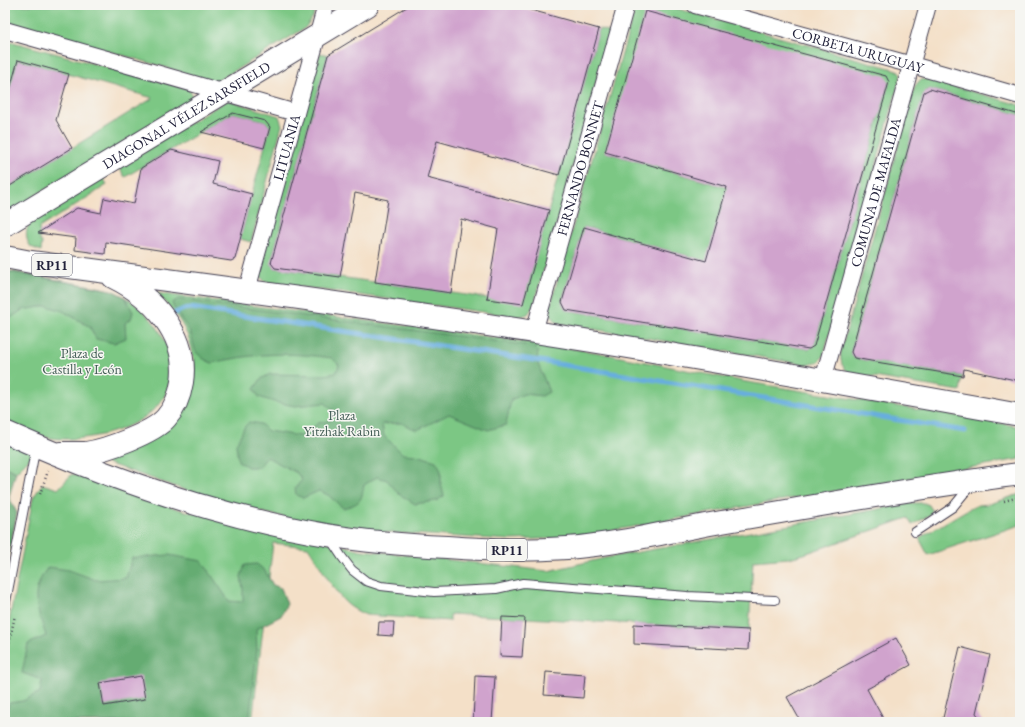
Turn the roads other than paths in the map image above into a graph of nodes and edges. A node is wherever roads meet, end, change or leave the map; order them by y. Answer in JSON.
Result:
{"nodes":[{"id":1,"x":326,"y":5,"type":"edge"},
{"id":2,"x":368,"y":5,"type":"edge"},
{"id":3,"x":626,"y":5,"type":"edge"},
{"id":4,"x":695,"y":5,"type":"edge"},
{"id":5,"x":928,"y":5,"type":"edge"},
{"id":6,"x":5,"y":30,"type":"edge"},
{"id":7,"x":317,"y":36,"type":"junction"},
{"id":8,"x":912,"y":65,"type":"junction"},
{"id":9,"x":224,"y":92,"type":"junction"},
{"id":10,"x":1020,"y":96,"type":"edge"},
{"id":11,"x":296,"y":113,"type":"junction"},
{"id":12,"x":5,"y":225,"type":"edge"},
{"id":13,"x":5,"y":257,"type":"edge"},
{"id":14,"x":100,"y":271,"type":"junction"},
{"id":15,"x":247,"y":290,"type":"junction"},
{"id":16,"x":534,"y":332,"type":"junction"},
{"id":17,"x":824,"y":380,"type":"junction"},
{"id":18,"x":1020,"y":415,"type":"edge"},
{"id":19,"x":5,"y":432,"type":"edge"},
{"id":20,"x":45,"y":450,"type":"junction"},
{"id":21,"x":1020,"y":474,"type":"edge"},
{"id":22,"x":975,"y":480,"type":"junction"},
{"id":23,"x":915,"y":532,"type":"dead end"},
{"id":24,"x":328,"y":535,"type":"junction"},
{"id":25,"x":775,"y":600,"type":"dead end"},
{"id":26,"x":5,"y":607,"type":"edge"}],
"edges":[{"from":1,"to":7,"type":"street","name":"LITUANIA"},
{"from":2,"to":7,"type":"main road","name":"DIAGONAL VÉLEZ SARSFIELD"},
{"from":3,"to":16,"type":"street","name":"FERNANDO BONNET"},
{"from":4,"to":8,"type":"street","name":"CORBETA URUGUAY"},
{"from":5,"to":8,"type":"street","name":"COMUNA DE MAFALDA"},
{"from":6,"to":9,"type":"street"},
{"from":7,"to":9,"type":"main road","name":"DIAGONAL VÉLEZ SARSFIELD"},
{"from":7,"to":11,"type":"street","name":"LITUANIA"},
{"from":8,"to":10,"type":"street","name":"CORBETA URUGUAY"},
{"from":8,"to":17,"type":"street","name":"COMUNA DE MAFALDA"},
{"from":9,"to":11,"type":"street"},
{"from":9,"to":12,"type":"main road","name":"DIAGONAL VÉLEZ SARSFIELD"},
{"from":11,"to":15,"type":"street","name":"LITUANIA"},
{"from":13,"to":14,"type":"main road","number":"RP11"},
{"from":14,"to":15,"type":"main road","number":"RP11"},
{"from":14,"to":20,"type":"main road"},
{"from":15,"to":16,"type":"main road","number":"RP11"},
{"from":16,"to":17,"type":"main road","number":"RP11"},
{"from":17,"to":18,"type":"main road","number":"RP11"},
{"from":19,"to":20,"type":"main road","number":"RP11"},
{"from":20,"to":24,"type":"main road","number":"RP11"},
{"from":20,"to":26,"type":"lane"},
{"from":21,"to":22,"type":"main road","number":"RP11"},
{"from":22,"to":23,"type":"lane"},
{"from":22,"to":24,"type":"main road","number":"RP11"},
{"from":24,"to":25,"type":"lane"}]}
